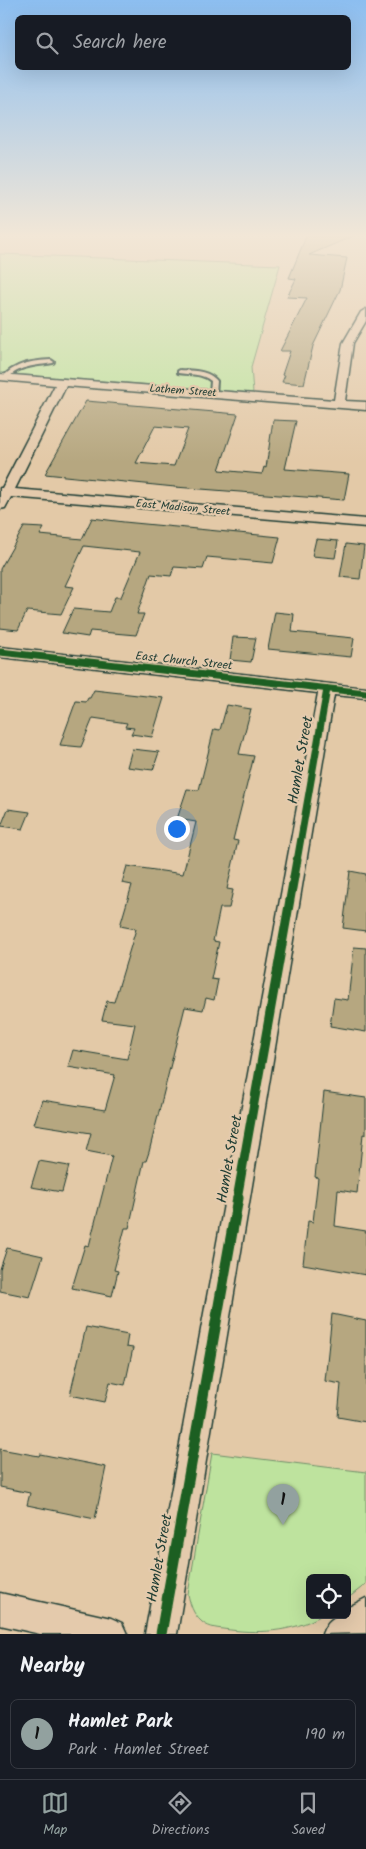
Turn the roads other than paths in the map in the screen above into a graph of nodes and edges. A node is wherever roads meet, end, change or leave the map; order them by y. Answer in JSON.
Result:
{"nodes":[{"id":1,"x":365,"y":316,"type":"edge"},
{"id":2,"x":51,"y":362,"type":"dead end"},
{"id":3,"x":180,"y":372,"type":"dead end"},
{"id":4,"x":2,"y":377,"type":"edge"},
{"id":5,"x":62,"y":382,"type":"junction"},
{"id":6,"x":213,"y":394,"type":"junction"},
{"id":7,"x":338,"y":404,"type":"junction"},
{"id":8,"x":366,"y":406,"type":"edge"},
{"id":9,"x":4,"y":492,"type":"edge"},
{"id":10,"x":0,"y":505,"type":"edge"},
{"id":11,"x":366,"y":523,"type":"edge"},
{"id":12,"x":0,"y":652,"type":"edge"},
{"id":13,"x":327,"y":689,"type":"junction"},
{"id":14,"x":366,"y":693,"type":"edge"},
{"id":15,"x":0,"y":1609,"type":"edge"},
{"id":16,"x":366,"y":1614,"type":"edge"},
{"id":17,"x":111,"y":1634,"type":"edge"},
{"id":18,"x":160,"y":1634,"type":"edge"},
{"id":19,"x":338,"y":1634,"type":"edge"}],
"edges":[{"from":1,"to":7,"type":"street"},
{"from":2,"to":4,"type":"lane"},
{"from":3,"to":6,"type":"lane"},
{"from":4,"to":5,"type":"street","name":"Lathem Street"},
{"from":5,"to":6,"type":"street","name":"Lathem Street"},
{"from":5,"to":9,"type":"street"},
{"from":6,"to":7,"type":"street","name":"Lathem Street"},
{"from":7,"to":8,"type":"street","name":"Lathem Street"},
{"from":9,"to":10,"type":"street"},
{"from":9,"to":11,"type":"street","name":"East Madison Street"},
{"from":12,"to":13,"type":"street","name":"East Church Street"},
{"from":13,"to":14,"type":"street","name":"East Church Street"},
{"from":13,"to":18,"type":"street","name":"Hamlet Street"},
{"from":15,"to":17,"type":"street"},
{"from":16,"to":19,"type":"street"}]}
